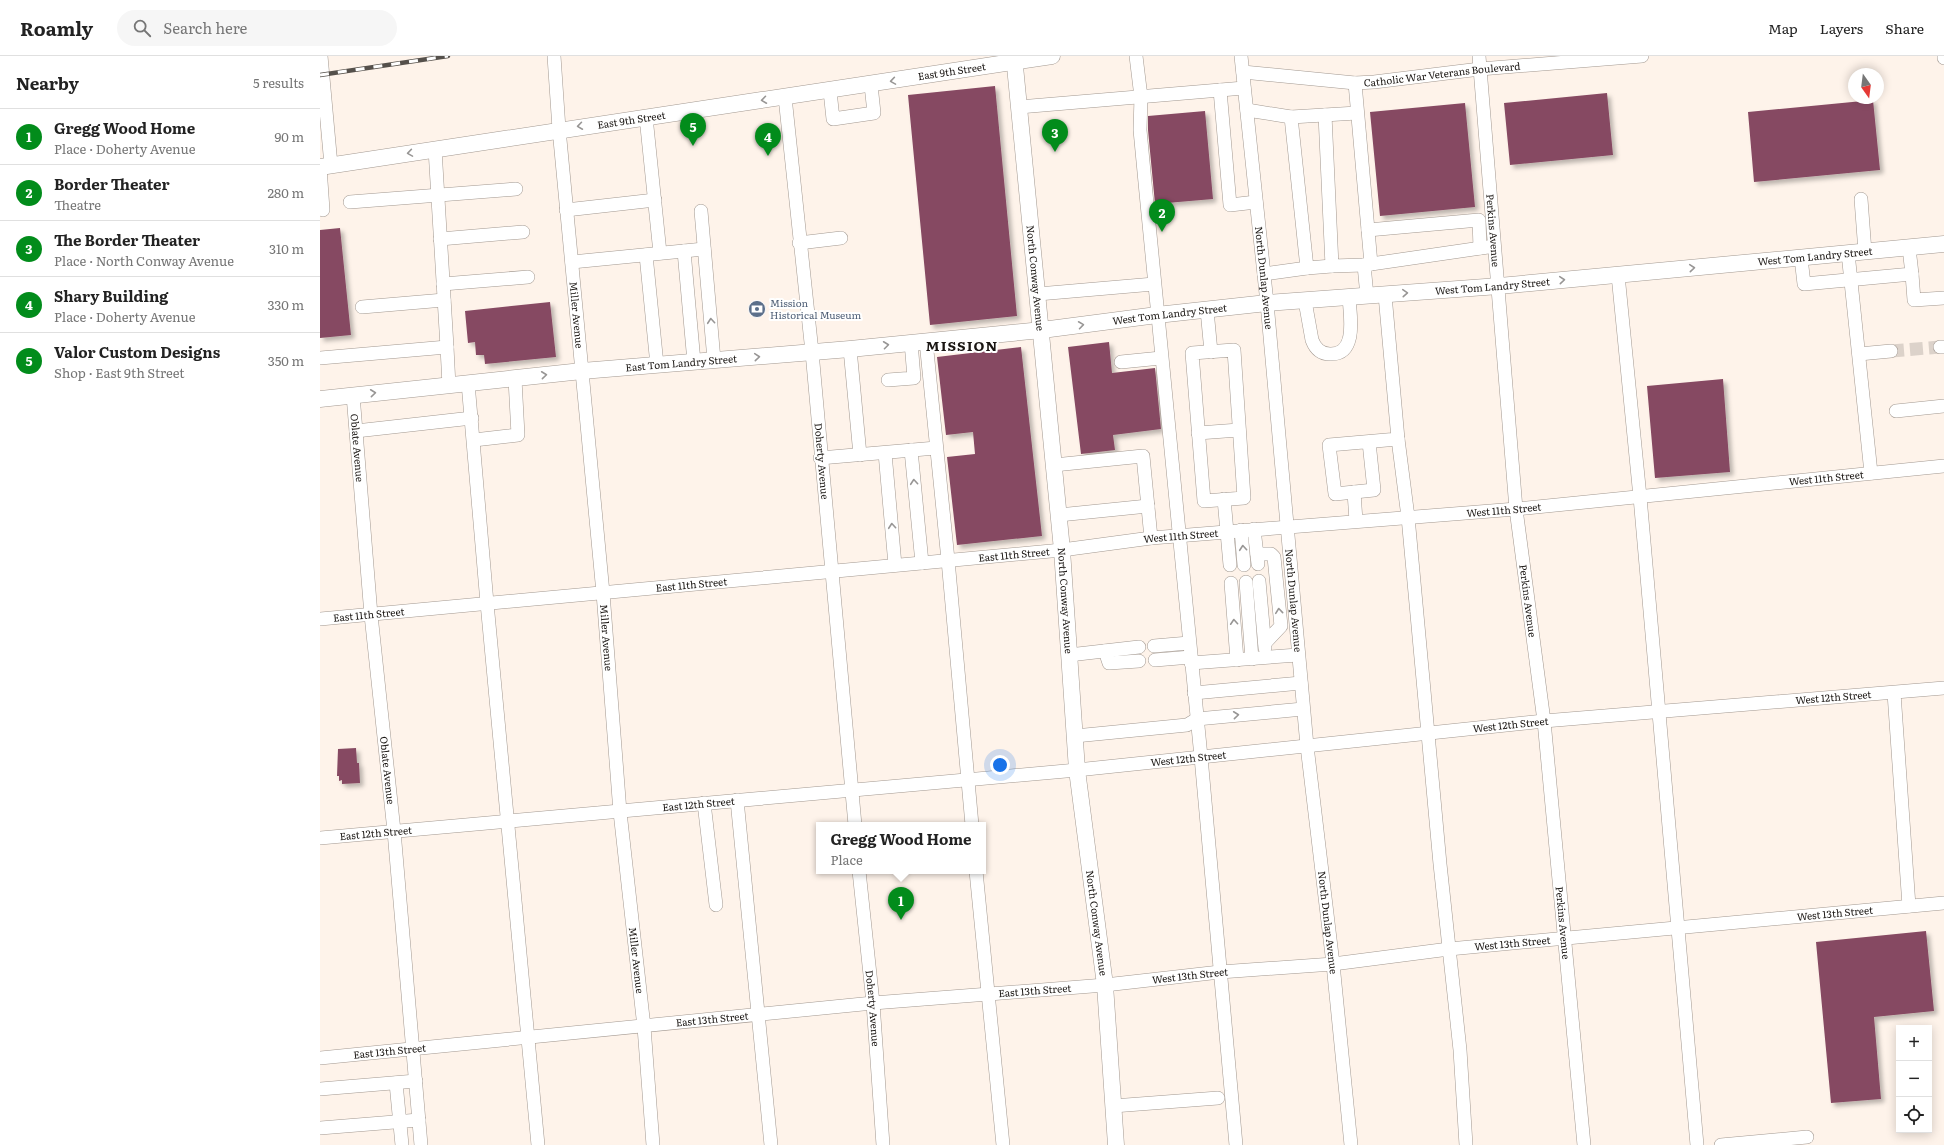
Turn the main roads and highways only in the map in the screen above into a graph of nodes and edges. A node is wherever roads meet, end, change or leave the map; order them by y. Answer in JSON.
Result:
{"nodes":[{"id":1,"x":1052,"y":56,"type":"edge"},
{"id":2,"x":1014,"y":60,"type":"edge"},
{"id":3,"x":324,"y":166,"type":"edge"},
{"id":4,"x":1944,"y":244,"type":"edge"},
{"id":5,"x":1042,"y":330,"type":"junction"},
{"id":6,"x":320,"y":399,"type":"edge"},
{"id":7,"x":1116,"y":1145,"type":"edge"}],
"edges":[{"from":1,"to":2,"type":"main road","name":"East 9th Street"},
{"from":2,"to":3,"type":"main road","name":"East 9th Street","one_way":true},
{"from":2,"to":5,"type":"main road","name":"North Conway Avenue"},
{"from":5,"to":4,"type":"main road","name":"West Tom Landry Street","one_way":true},
{"from":6,"to":5,"type":"main road","name":"East Tom Landry Street","one_way":true},
{"from":5,"to":7,"type":"main road","name":"North Conway Avenue"}]}
